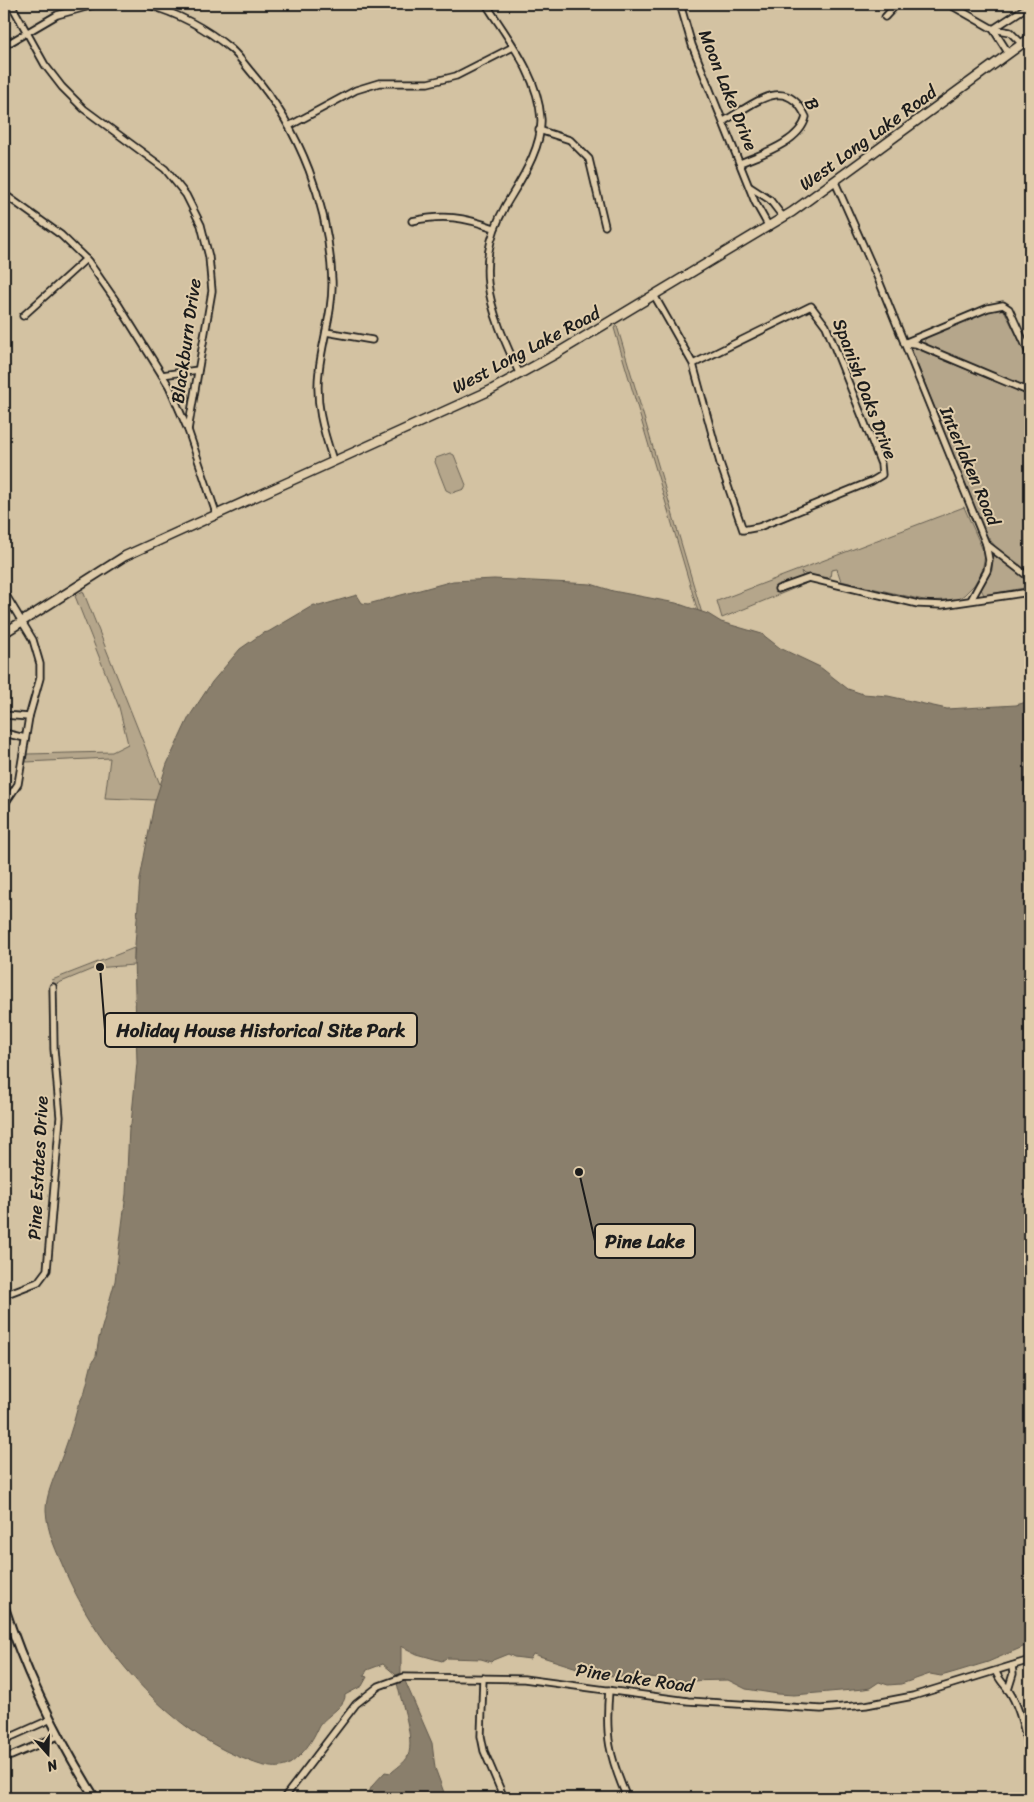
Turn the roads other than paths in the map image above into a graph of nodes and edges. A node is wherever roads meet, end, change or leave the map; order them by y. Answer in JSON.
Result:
{"nodes":[{"id":1,"x":11,"y":4,"type":"edge"},
{"id":2,"x":97,"y":4,"type":"edge"},
{"id":3,"x":145,"y":4,"type":"edge"},
{"id":4,"x":486,"y":4,"type":"edge"},
{"id":5,"x":680,"y":4,"type":"edge"},
{"id":6,"x":897,"y":4,"type":"edge"},
{"id":7,"x":949,"y":4,"type":"edge"},
{"id":8,"x":1030,"y":5,"type":"edge"},
{"id":9,"x":885,"y":17,"type":"dead end"},
{"id":10,"x":993,"y":29,"type":"junction"},
{"id":11,"x":26,"y":32,"type":"junction"},
{"id":12,"x":1030,"y":38,"type":"edge"},
{"id":13,"x":1022,"y":44,"type":"junction"},
{"id":14,"x":4,"y":46,"type":"edge"},
{"id":15,"x":513,"y":47,"type":"junction"},
{"id":16,"x":1009,"y":54,"type":"junction"},
{"id":17,"x":724,"y":120,"type":"junction"},
{"id":18,"x":289,"y":126,"type":"junction"},
{"id":19,"x":539,"y":130,"type":"junction"},
{"id":20,"x":740,"y":163,"type":"junction"},
{"id":21,"x":835,"y":182,"type":"junction"},
{"id":22,"x":750,"y":187,"type":"junction"},
{"id":23,"x":4,"y":194,"type":"edge"},
{"id":24,"x":783,"y":217,"type":"junction"},
{"id":25,"x":412,"y":221,"type":"dead end"},
{"id":26,"x":605,"y":226,"type":"dead end"},
{"id":27,"x":769,"y":226,"type":"junction"},
{"id":28,"x":494,"y":228,"type":"junction"},
{"id":29,"x":86,"y":259,"type":"junction"},
{"id":30,"x":654,"y":295,"type":"junction"},
{"id":31,"x":23,"y":316,"type":"dead end"},
{"id":32,"x":326,"y":332,"type":"junction"},
{"id":33,"x":372,"y":340,"type":"dead end"},
{"id":34,"x":904,"y":343,"type":"junction"},
{"id":35,"x":1030,"y":356,"type":"edge"},
{"id":36,"x":693,"y":364,"type":"junction"},
{"id":37,"x":198,"y":370,"type":"junction"},
{"id":38,"x":520,"y":374,"type":"junction"},
{"id":39,"x":162,"y":375,"type":"junction"},
{"id":40,"x":1030,"y":392,"type":"edge"},
{"id":41,"x":188,"y":430,"type":"junction"},
{"id":42,"x":333,"y":460,"type":"junction"},
{"id":43,"x":216,"y":513,"type":"junction"},
{"id":44,"x":986,"y":544,"type":"junction"},
{"id":45,"x":1030,"y":578,"type":"edge"},
{"id":46,"x":778,"y":589,"type":"dead end"},
{"id":47,"x":4,"y":592,"type":"edge"},
{"id":48,"x":1030,"y":592,"type":"edge"},
{"id":49,"x":971,"y":600,"type":"junction"},
{"id":50,"x":23,"y":621,"type":"junction"},
{"id":51,"x":4,"y":633,"type":"edge"},
{"id":52,"x":4,"y":715,"type":"edge"},
{"id":53,"x":29,"y":717,"type":"junction"},
{"id":54,"x":4,"y":733,"type":"edge"},
{"id":55,"x":25,"y":738,"type":"junction"},
{"id":56,"x":4,"y":805,"type":"edge"},
{"id":57,"x":53,"y":987,"type":"dead end"},
{"id":58,"x":4,"y":1295,"type":"edge"},
{"id":59,"x":4,"y":1608,"type":"edge"},
{"id":60,"x":1030,"y":1660,"type":"edge"},
{"id":61,"x":1012,"y":1666,"type":"junction"},
{"id":62,"x":996,"y":1672,"type":"junction"},
{"id":63,"x":483,"y":1678,"type":"junction"},
{"id":64,"x":609,"y":1690,"type":"junction"},
{"id":65,"x":1008,"y":1690,"type":"junction"},
{"id":66,"x":49,"y":1720,"type":"junction"},
{"id":67,"x":58,"y":1736,"type":"junction"},
{"id":68,"x":4,"y":1740,"type":"edge"},
{"id":69,"x":4,"y":1756,"type":"edge"},
{"id":70,"x":1030,"y":1797,"type":"edge"},
{"id":71,"x":95,"y":1798,"type":"edge"},
{"id":72,"x":284,"y":1798,"type":"edge"},
{"id":73,"x":504,"y":1798,"type":"edge"},
{"id":74,"x":627,"y":1798,"type":"edge"}],
"edges":[{"from":1,"to":11,"type":"street","name":"Blackburn Drive"},
{"from":2,"to":11,"type":"street"},
{"from":3,"to":18,"type":"street"},
{"from":4,"to":15,"type":"street"},
{"from":5,"to":17,"type":"street","name":"Moon Lake Drive"},
{"from":6,"to":9,"type":"street"},
{"from":7,"to":10,"type":"street"},
{"from":8,"to":10,"type":"street"},
{"from":10,"to":13,"type":"street"},
{"from":10,"to":16,"type":"street"},
{"from":11,"to":14,"type":"street"},
{"from":11,"to":37,"type":"street","name":"Blackburn Drive"},
{"from":12,"to":13,"type":"main road","name":"West Long Lake Road"},
{"from":13,"to":16,"type":"main road","name":"West Long Lake Road"},
{"from":15,"to":18,"type":"street"},
{"from":15,"to":19,"type":"street"},
{"from":16,"to":21,"type":"main road","name":"West Long Lake Road"},
{"from":17,"to":20,"type":"street","name":"Moon Lake Drive"},
{"from":17,"to":20,"type":"street","name":"B"},
{"from":18,"to":32,"type":"street"},
{"from":19,"to":26,"type":"street"},
{"from":19,"to":28,"type":"street"},
{"from":20,"to":22,"type":"street","name":"Moon Lake Drive"},
{"from":21,"to":24,"type":"main road","name":"West Long Lake Road"},
{"from":21,"to":34,"type":"street","name":"Interlaken Road"},
{"from":22,"to":24,"type":"street"},
{"from":22,"to":27,"type":"street","name":"Moon Lake Drive"},
{"from":23,"to":29,"type":"street"},
{"from":24,"to":27,"type":"main road","name":"West Long Lake Road"},
{"from":25,"to":28,"type":"street"},
{"from":27,"to":30,"type":"main road","name":"West Long Lake Road"},
{"from":28,"to":38,"type":"street"},
{"from":29,"to":31,"type":"street"},
{"from":29,"to":39,"type":"street"},
{"from":30,"to":36,"type":"street","name":"Spanish Oaks Drive"},
{"from":30,"to":38,"type":"main road","name":"West Long Lake Road"},
{"from":32,"to":33,"type":"street"},
{"from":32,"to":42,"type":"street"},
{"from":34,"to":35,"type":"street"},
{"from":34,"to":40,"type":"street"},
{"from":34,"to":44,"type":"street","name":"Interlaken Road"},
{"from":36,"to":36,"type":"street","name":"Spanish Oaks Drive"},
{"from":37,"to":39,"type":"street"},
{"from":37,"to":41,"type":"street","name":"Blackburn Drive"},
{"from":38,"to":42,"type":"main road","name":"West Long Lake Road"},
{"from":39,"to":41,"type":"street"},
{"from":41,"to":43,"type":"street"},
{"from":42,"to":43,"type":"main road","name":"West Long Lake Road"},
{"from":43,"to":50,"type":"main road","name":"West Long Lake Road"},
{"from":44,"to":45,"type":"street"},
{"from":44,"to":49,"type":"street","name":"Interlaken Road"},
{"from":46,"to":49,"type":"street"},
{"from":47,"to":50,"type":"street"},
{"from":48,"to":49,"type":"street"},
{"from":50,"to":51,"type":"main road","name":"West Long Lake Road"},
{"from":50,"to":53,"type":"street"},
{"from":52,"to":53,"type":"street"},
{"from":53,"to":55,"type":"street"},
{"from":54,"to":55,"type":"street"},
{"from":55,"to":56,"type":"street"},
{"from":57,"to":58,"type":"street","name":"Pine Estates Drive"},
{"from":59,"to":66,"type":"street"},
{"from":60,"to":61,"type":"street","name":"Pine Lake Road"},
{"from":61,"to":62,"type":"street","name":"Pine Lake Road"},
{"from":61,"to":65,"type":"street"},
{"from":62,"to":64,"type":"street","name":"Pine Lake Road"},
{"from":62,"to":65,"type":"street"},
{"from":63,"to":64,"type":"street","name":"Pine Lake Road"},
{"from":63,"to":72,"type":"street","name":"Pine Lake Road"},
{"from":63,"to":73,"type":"street"},
{"from":64,"to":74,"type":"street"},
{"from":65,"to":70,"type":"street"},
{"from":66,"to":67,"type":"street"},
{"from":66,"to":68,"type":"street"},
{"from":67,"to":69,"type":"street"},
{"from":67,"to":71,"type":"street"}]}
